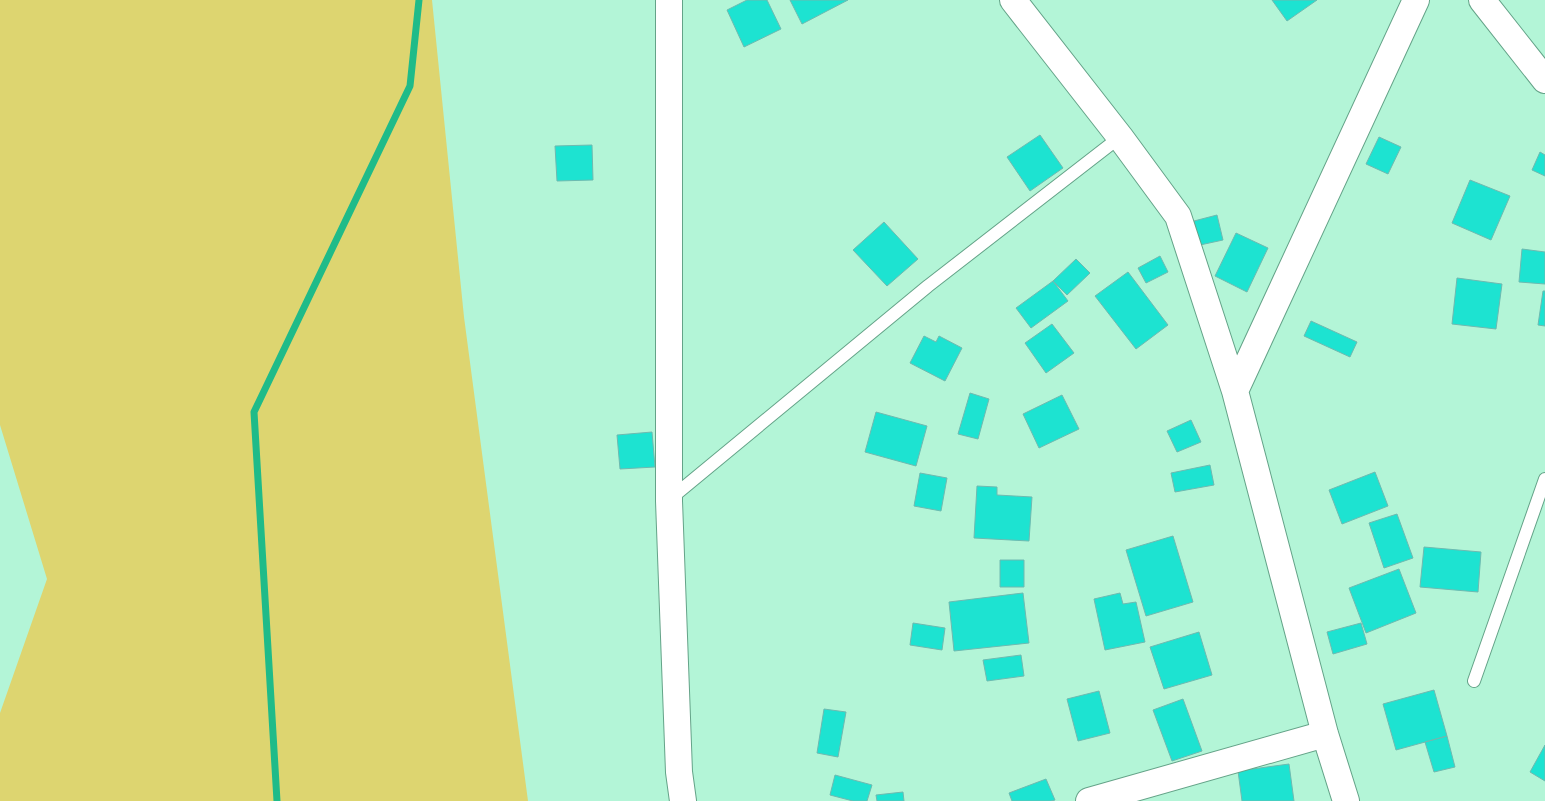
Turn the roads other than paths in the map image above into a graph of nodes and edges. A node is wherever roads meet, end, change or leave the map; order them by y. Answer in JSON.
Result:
{"nodes":[{"id":1,"x":669,"y":0,"type":"edge"},
{"id":2,"x":1013,"y":0,"type":"edge"},
{"id":3,"x":1416,"y":0,"type":"edge"},
{"id":4,"x":1482,"y":0,"type":"edge"},
{"id":5,"x":1545,"y":80,"type":"edge"},
{"id":6,"x":1120,"y":137,"type":"junction"},
{"id":7,"x":1235,"y":391,"type":"junction"},
{"id":8,"x":1545,"y":480,"type":"edge"},
{"id":9,"x":669,"y":501,"type":"junction"},
{"id":10,"x":1474,"y":681,"type":"dead end"},
{"id":11,"x":1325,"y":734,"type":"junction"},
{"id":12,"x":683,"y":801,"type":"edge"},
{"id":13,"x":1089,"y":801,"type":"edge"},
{"id":14,"x":1346,"y":801,"type":"edge"}],
"edges":[{"from":1,"to":9,"type":"street"},
{"from":2,"to":6,"type":"street"},
{"from":3,"to":7,"type":"street"},
{"from":4,"to":5,"type":"street"},
{"from":6,"to":7,"type":"street"},
{"from":6,"to":9,"type":"lane"},
{"from":7,"to":11,"type":"street"},
{"from":8,"to":10,"type":"lane"},
{"from":9,"to":12,"type":"street"},
{"from":11,"to":13,"type":"street"},
{"from":11,"to":14,"type":"street"}]}
